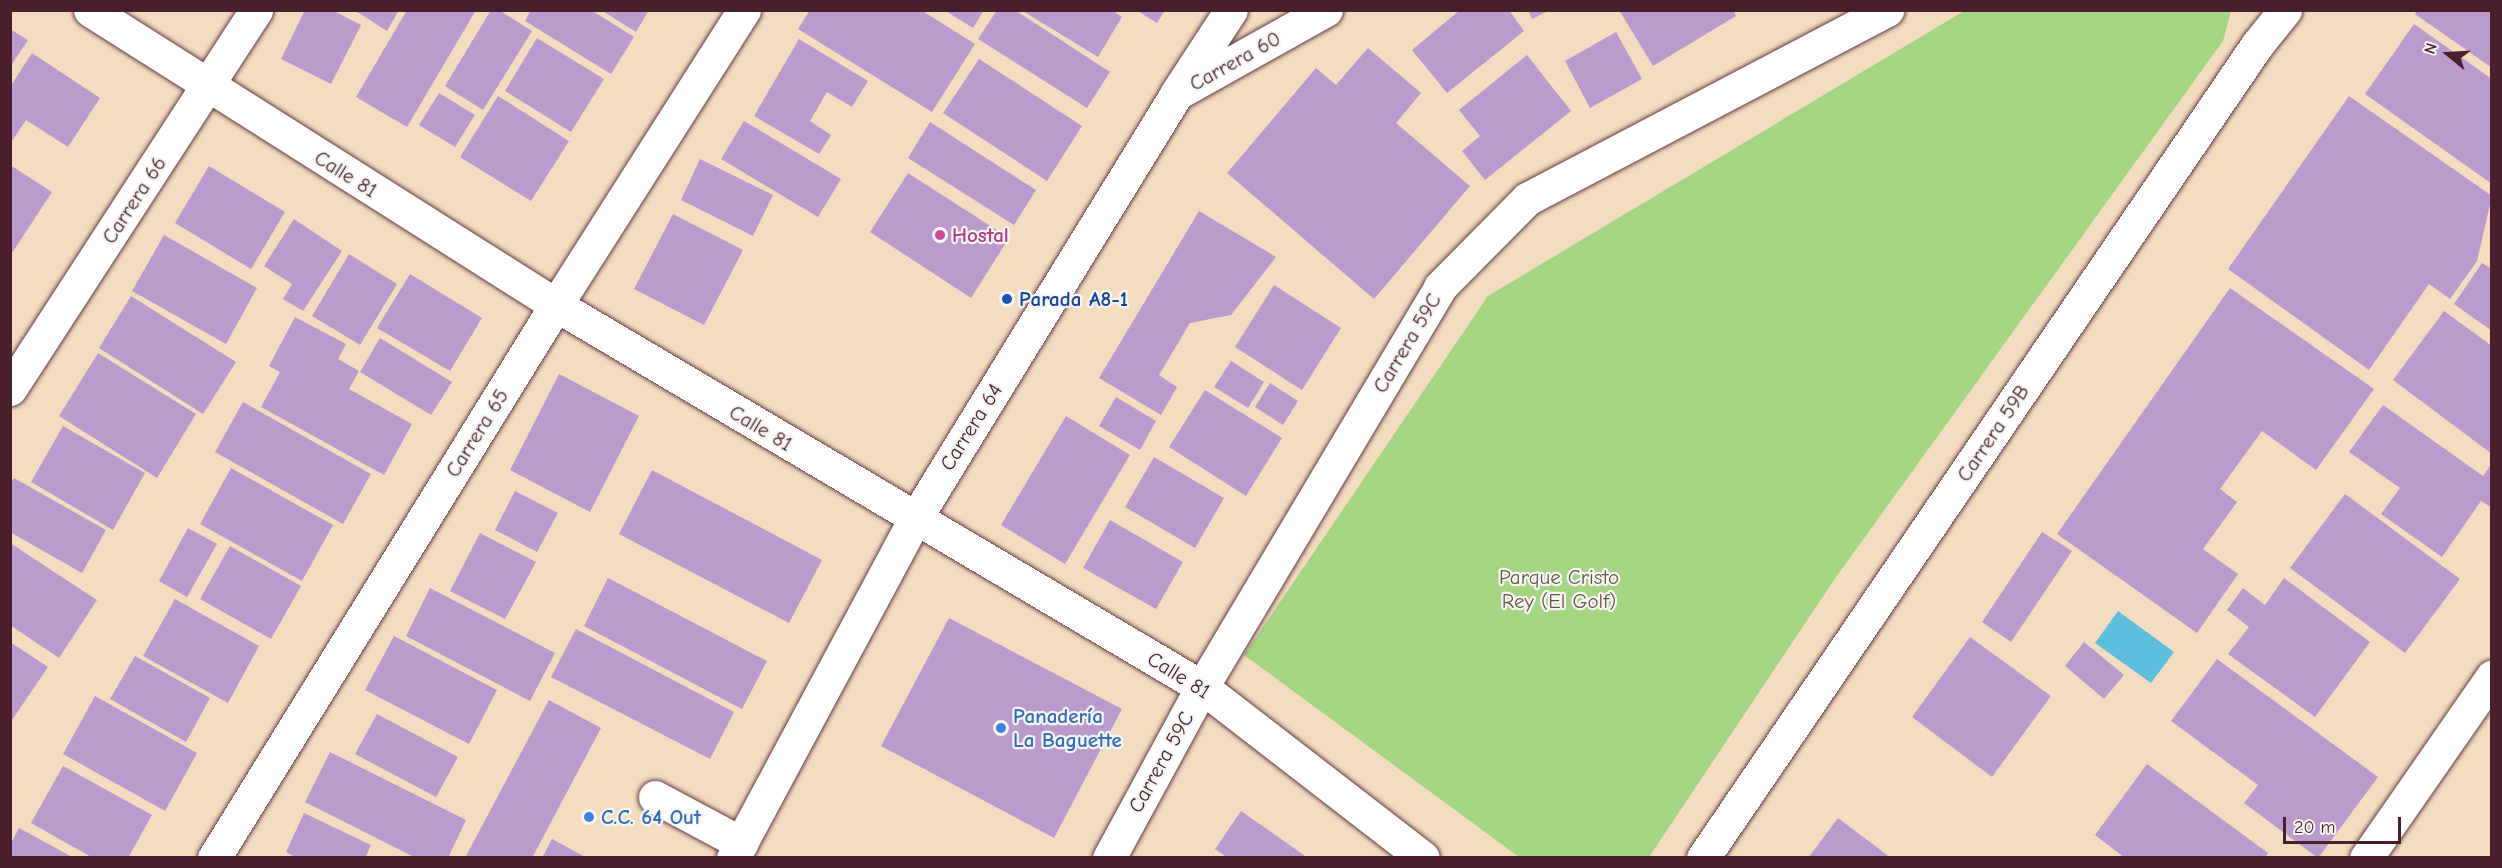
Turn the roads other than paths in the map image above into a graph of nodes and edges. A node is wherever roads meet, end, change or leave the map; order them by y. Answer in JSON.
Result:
{"nodes":[{"id":1,"x":90,"y":10,"type":"edge"},
{"id":2,"x":256,"y":10,"type":"edge"},
{"id":3,"x":744,"y":10,"type":"edge"},
{"id":4,"x":1232,"y":10,"type":"edge"},
{"id":5,"x":1326,"y":10,"type":"edge"},
{"id":6,"x":1887,"y":10,"type":"edge"},
{"id":7,"x":2258,"y":10,"type":"edge"},
{"id":8,"x":2285,"y":10,"type":"edge"},
{"id":9,"x":2258,"y":45,"type":"junction"},
{"id":10,"x":208,"y":87,"type":"junction"},
{"id":11,"x":1176,"y":94,"type":"junction"},
{"id":12,"x":556,"y":305,"type":"junction"},
{"id":13,"x":10,"y":389,"type":"edge"},
{"id":14,"x":915,"y":519,"type":"junction"},
{"id":15,"x":2492,"y":677,"type":"edge"},
{"id":16,"x":1202,"y":687,"type":"junction"},
{"id":17,"x":656,"y":797,"type":"dead end"},
{"id":18,"x":737,"y":850,"type":"edge"},
{"id":19,"x":214,"y":858,"type":"edge"},
{"id":20,"x":1109,"y":858,"type":"edge"},
{"id":21,"x":1423,"y":858,"type":"edge"},
{"id":22,"x":1703,"y":858,"type":"edge"},
{"id":23,"x":2366,"y":858,"type":"edge"}],
"edges":[{"from":1,"to":10,"type":"street","name":"Calle 81"},
{"from":2,"to":10,"type":"street","name":"Carrera 66"},
{"from":3,"to":12,"type":"street","name":"Carrera 65"},
{"from":4,"to":11,"type":"street","name":"Carrera 64"},
{"from":5,"to":11,"type":"street","name":"Carrera 60"},
{"from":6,"to":16,"type":"street","name":"Carrera 59C"},
{"from":7,"to":9,"type":"street"},
{"from":8,"to":9,"type":"street","name":"Carrera 59B"},
{"from":9,"to":22,"type":"street","name":"Carrera 59B"},
{"from":10,"to":12,"type":"street","name":"Calle 81"},
{"from":10,"to":13,"type":"street","name":"Carrera 66"},
{"from":11,"to":14,"type":"street","name":"Carrera 64"},
{"from":12,"to":14,"type":"street","name":"Calle 81"},
{"from":12,"to":19,"type":"street","name":"Carrera 65"},
{"from":14,"to":16,"type":"street","name":"Calle 81"},
{"from":14,"to":18,"type":"street","name":"Carrera 64"},
{"from":15,"to":23,"type":"street"},
{"from":16,"to":20,"type":"street","name":"Carrera 59C"},
{"from":16,"to":21,"type":"street","name":"Calle 81"},
{"from":17,"to":18,"type":"street"}]}
